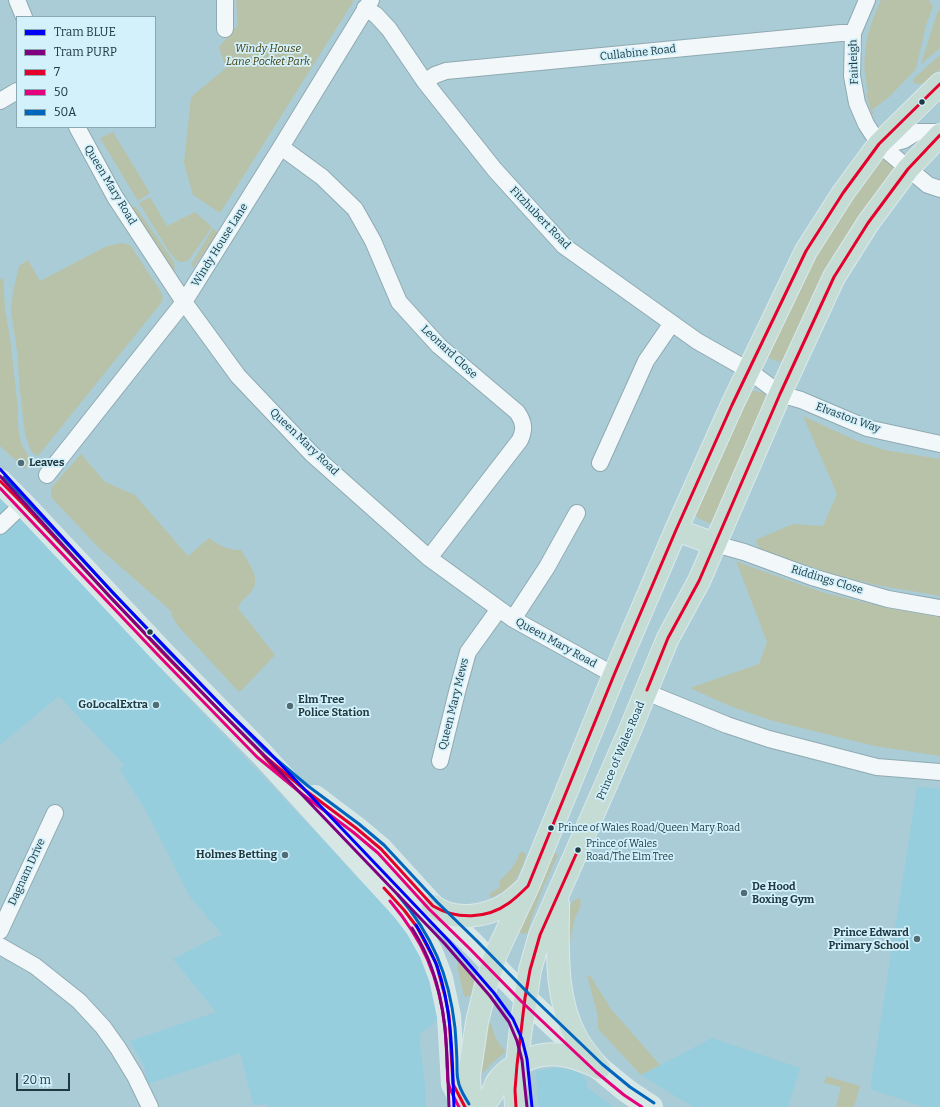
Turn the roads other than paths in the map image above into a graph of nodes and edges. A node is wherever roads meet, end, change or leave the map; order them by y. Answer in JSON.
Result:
{"nodes":[{"id":1,"x":17,"y":0,"type":"edge"},
{"id":2,"x":225,"y":0,"type":"edge"},
{"id":3,"x":867,"y":0,"type":"edge"},
{"id":4,"x":368,"y":4,"type":"edge"},
{"id":5,"x":24,"y":16,"type":"edge"},
{"id":6,"x":225,"y":29,"type":"dead end"},
{"id":7,"x":853,"y":33,"type":"junction"},
{"id":8,"x":425,"y":82,"type":"junction"},
{"id":9,"x":940,"y":84,"type":"edge"},
{"id":10,"x":16,"y":92,"type":"edge"},
{"id":11,"x":0,"y":101,"type":"edge"},
{"id":12,"x":78,"y":128,"type":"edge"},
{"id":13,"x":940,"y":133,"type":"edge"},
{"id":14,"x":878,"y":144,"type":"junction"},
{"id":15,"x":281,"y":147,"type":"junction"},
{"id":16,"x":908,"y":169,"type":"junction"},
{"id":17,"x":940,"y":189,"type":"edge"},
{"id":18,"x":184,"y":302,"type":"junction"},
{"id":19,"x":672,"y":323,"type":"junction"},
{"id":20,"x":748,"y":370,"type":"junction"},
{"id":21,"x":780,"y":394,"type":"junction"},
{"id":22,"x":940,"y":444,"type":"edge"},
{"id":23,"x":600,"y":463,"type":"dead end"},
{"id":24,"x":47,"y":475,"type":"dead end"},
{"id":25,"x":0,"y":481,"type":"edge"},
{"id":26,"x":23,"y":504,"type":"junction"},
{"id":27,"x":577,"y":513,"type":"dead end"},
{"id":28,"x":0,"y":526,"type":"edge"},
{"id":29,"x":676,"y":530,"type":"junction"},
{"id":30,"x":716,"y":544,"type":"junction"},
{"id":31,"x":429,"y":558,"type":"junction"},
{"id":32,"x":940,"y":608,"type":"edge"},
{"id":33,"x":499,"y":609,"type":"junction"},
{"id":34,"x":513,"y":619,"type":"junction"},
{"id":35,"x":614,"y":675,"type":"junction"},
{"id":36,"x":646,"y":692,"type":"junction"},
{"id":37,"x":261,"y":753,"type":"junction"},
{"id":38,"x":440,"y":761,"type":"dead end"},
{"id":39,"x":940,"y":772,"type":"edge"},
{"id":40,"x":55,"y":812,"type":"dead end"},
{"id":41,"x":528,"y":886,"type":"junction"},
{"id":42,"x":558,"y":895,"type":"junction"},
{"id":43,"x":433,"y":906,"type":"junction"},
{"id":44,"x":0,"y":931,"type":"edge"},
{"id":45,"x":0,"y":946,"type":"edge"},
{"id":46,"x":492,"y":965,"type":"junction"},
{"id":47,"x":525,"y":998,"type":"junction"},
{"id":48,"x":517,"y":1064,"type":"junction"},
{"id":49,"x":600,"y":1068,"type":"junction"},
{"id":50,"x":150,"y":1107,"type":"edge"},
{"id":51,"x":464,"y":1107,"type":"edge"},
{"id":52,"x":471,"y":1107,"type":"edge"},
{"id":53,"x":482,"y":1107,"type":"edge"},
{"id":54,"x":516,"y":1107,"type":"edge"},
{"id":55,"x":651,"y":1107,"type":"edge"}],
"edges":[{"from":1,"to":5,"type":"street"},
{"from":2,"to":6,"type":"street"},
{"from":3,"to":7,"type":"street","name":"Fairleigh"},
{"from":4,"to":8,"type":"street","name":"Fitzhubert Road"},
{"from":4,"to":15,"type":"street","name":"Windy House Lane"},
{"from":7,"to":8,"type":"street","name":"Cullabine Road"},
{"from":7,"to":14,"type":"street","name":"Fairleigh"},
{"from":8,"to":19,"type":"street","name":"Fitzhubert Road"},
{"from":9,"to":14,"type":"highway"},
{"from":10,"to":11,"type":"street"},
{"from":12,"to":18,"type":"street","name":"Queen Mary Road"},
{"from":13,"to":14,"type":"street"},
{"from":13,"to":16,"type":"highway","name":"Prince of Wales Road"},
{"from":14,"to":16,"type":"street","name":"Fairleigh"},
{"from":14,"to":20,"type":"highway"},
{"from":15,"to":18,"type":"street","name":"Windy House Lane"},
{"from":15,"to":31,"type":"street","name":"Leonard Close"},
{"from":16,"to":17,"type":"street"},
{"from":16,"to":21,"type":"highway","name":"Prince of Wales Road"},
{"from":18,"to":24,"type":"street","name":"Windy House Lane"},
{"from":18,"to":31,"type":"street","name":"Queen Mary Road"},
{"from":19,"to":20,"type":"street","name":"Fitzhubert Road"},
{"from":19,"to":23,"type":"street"},
{"from":20,"to":21,"type":"street","name":"Fitzhubert Road"},
{"from":20,"to":29,"type":"highway"},
{"from":21,"to":22,"type":"street","name":"Elvaston Way"},
{"from":21,"to":30,"type":"highway","name":"Prince of Wales Road"},
{"from":25,"to":26,"type":"main road"},
{"from":26,"to":28,"type":"street"},
{"from":26,"to":37,"type":"main road"},
{"from":27,"to":34,"type":"street"},
{"from":29,"to":30,"type":"highway"},
{"from":29,"to":35,"type":"highway"},
{"from":30,"to":32,"type":"street","name":"Riddings Close"},
{"from":30,"to":36,"type":"highway","name":"Prince of Wales Road"},
{"from":31,"to":33,"type":"street","name":"Queen Mary Road"},
{"from":33,"to":34,"type":"street","name":"Queen Mary Road"},
{"from":33,"to":38,"type":"street","name":"Queen Mary Mews"},
{"from":34,"to":35,"type":"street","name":"Queen Mary Road"},
{"from":35,"to":41,"type":"highway"},
{"from":36,"to":39,"type":"street"},
{"from":36,"to":42,"type":"highway","name":"Prince of Wales Road"},
{"from":37,"to":43,"type":"main road"},
{"from":37,"to":51,"type":"main road"},
{"from":40,"to":44,"type":"street","name":"Dagnam Drive"},
{"from":41,"to":43,"type":"highway"},
{"from":41,"to":46,"type":"highway"},
{"from":42,"to":47,"type":"highway","name":"Prince of Wales Road"},
{"from":42,"to":49,"type":"highway"},
{"from":43,"to":46,"type":"main road"},
{"from":45,"to":50,"type":"street"},
{"from":46,"to":47,"type":"main road"},
{"from":46,"to":52,"type":"highway"},
{"from":47,"to":48,"type":"highway","name":"Prince of Wales Road"},
{"from":47,"to":49,"type":"main road"},
{"from":48,"to":49,"type":"highway"},
{"from":48,"to":53,"type":"highway"},
{"from":48,"to":54,"type":"highway","name":"Prince of Wales Road"},
{"from":49,"to":55,"type":"main road"}]}
